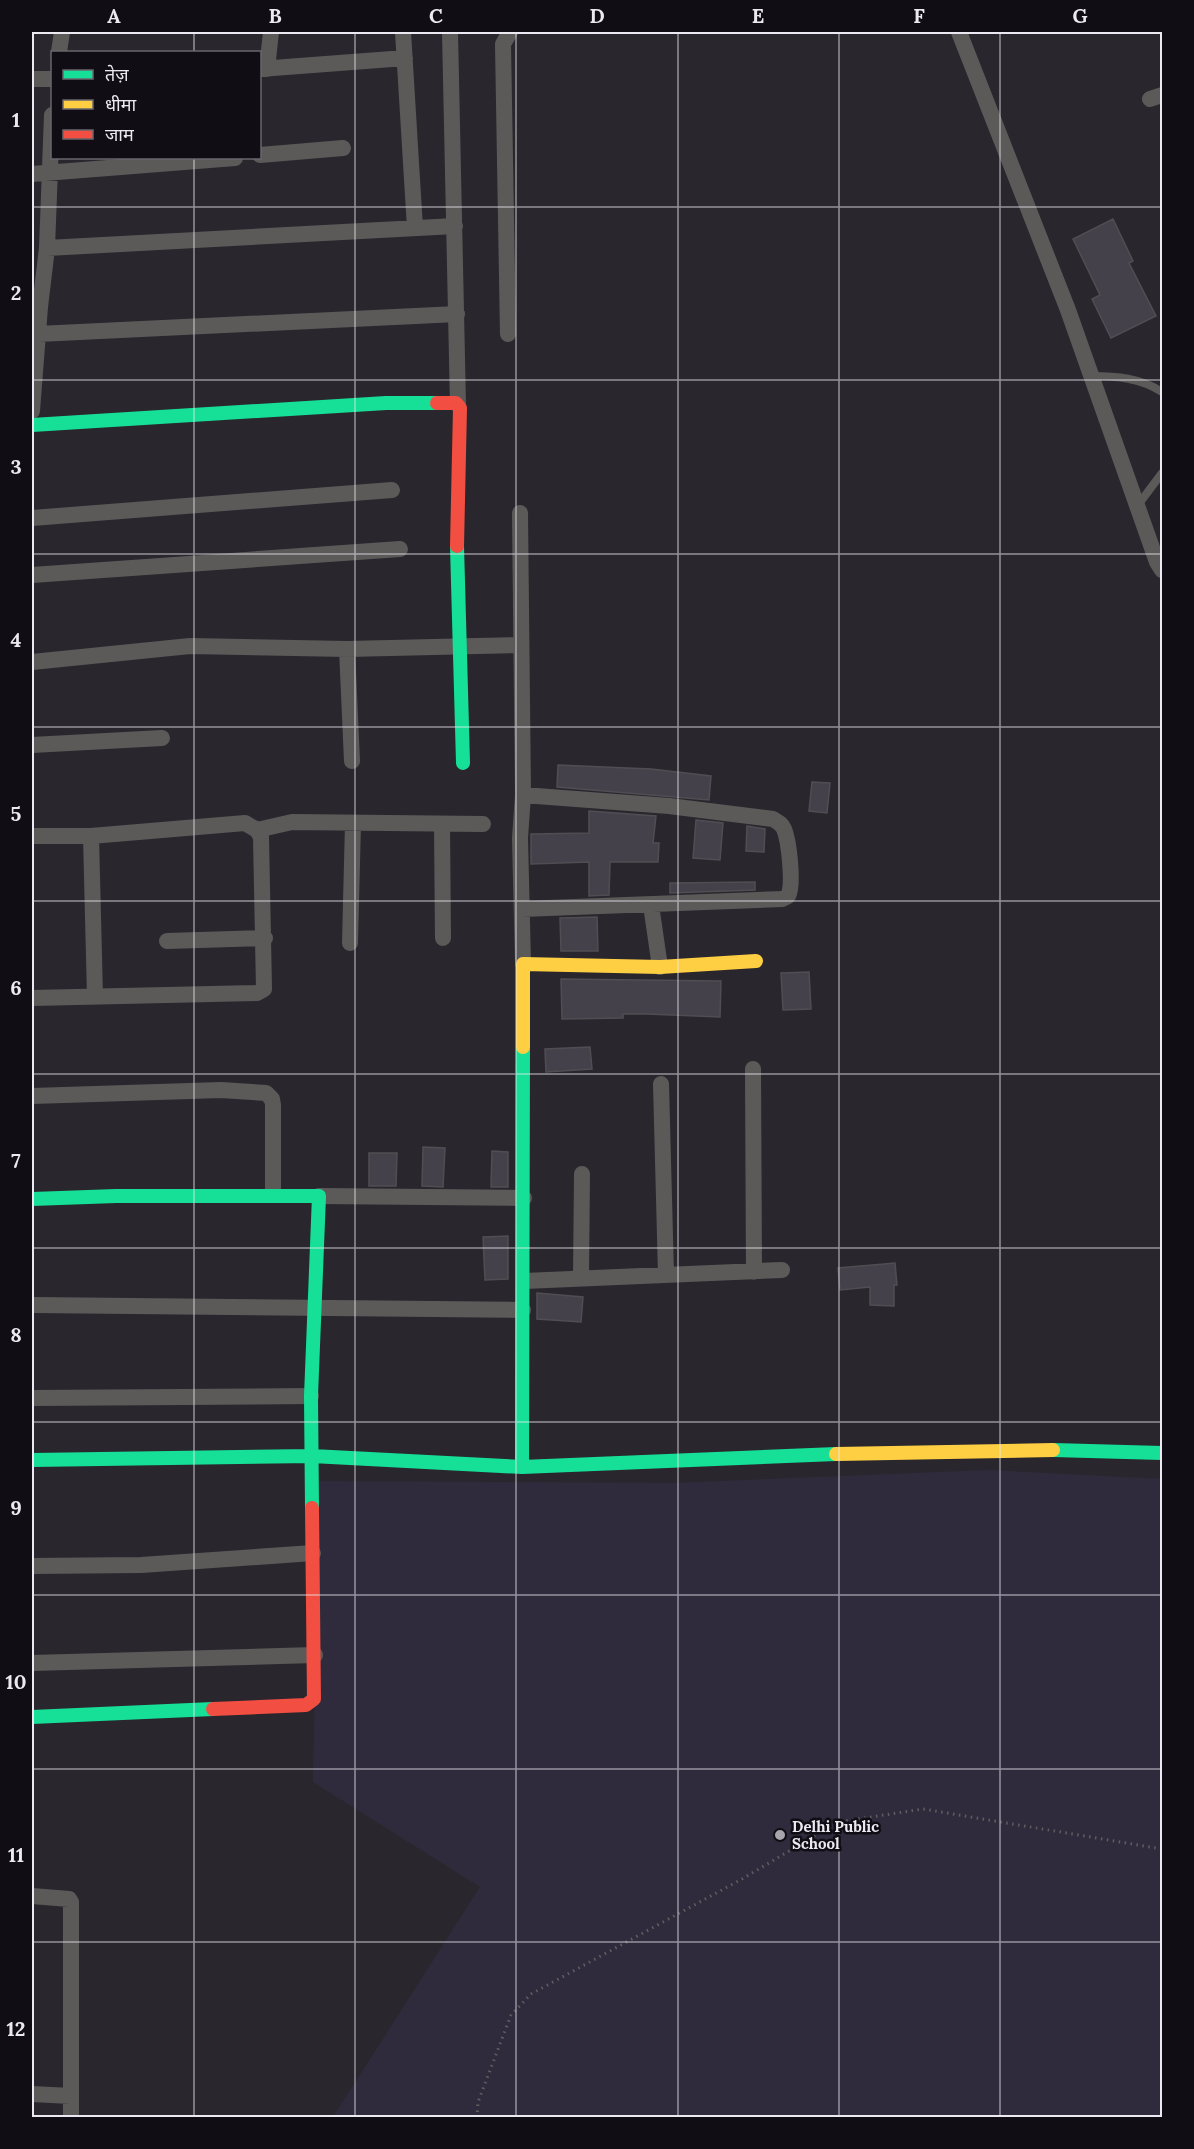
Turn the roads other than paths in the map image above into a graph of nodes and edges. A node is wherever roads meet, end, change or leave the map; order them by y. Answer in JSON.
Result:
{"nodes":[{"id":1,"x":62,"y":32,"type":"edge"},
{"id":2,"x":271,"y":32,"type":"edge"},
{"id":3,"x":403,"y":32,"type":"edge"},
{"id":4,"x":450,"y":32,"type":"edge"},
{"id":5,"x":510,"y":32,"type":"edge"},
{"id":6,"x":959,"y":32,"type":"edge"},
{"id":7,"x":59,"y":51,"type":"edge"},
{"id":8,"x":405,"y":58,"type":"junction"},
{"id":9,"x":263,"y":69,"type":"edge"},
{"id":10,"x":32,"y":79,"type":"edge"},
{"id":11,"x":51,"y":79,"type":"edge"},
{"id":12,"x":51,"y":120,"type":"edge"},
{"id":13,"x":343,"y":148,"type":"dead end"},
{"id":14,"x":261,"y":155,"type":"edge"},
{"id":15,"x":222,"y":159,"type":"edge"},
{"id":16,"x":40,"y":173,"type":"edge"},
{"id":17,"x":455,"y":226,"type":"junction"},
{"id":18,"x":415,"y":228,"type":"junction"},
{"id":19,"x":46,"y":248,"type":"junction"},
{"id":20,"x":36,"y":307,"type":"edge"},
{"id":21,"x":456,"y":314,"type":"junction"},
{"id":22,"x":38,"y":334,"type":"junction"},
{"id":23,"x":508,"y":334,"type":"dead end"},
{"id":24,"x":1091,"y":376,"type":"junction"},
{"id":25,"x":1162,"y":393,"type":"edge"},
{"id":26,"x":458,"y":405,"type":"junction"},
{"id":27,"x":32,"y":411,"type":"edge"},
{"id":28,"x":32,"y":424,"type":"edge"},
{"id":29,"x":1162,"y":473,"type":"edge"},
{"id":30,"x":392,"y":490,"type":"dead end"},
{"id":31,"x":1138,"y":505,"type":"junction"},
{"id":32,"x":520,"y":513,"type":"dead end"},
{"id":33,"x":32,"y":518,"type":"edge"},
{"id":34,"x":400,"y":549,"type":"dead end"},
{"id":35,"x":1162,"y":570,"type":"edge"},
{"id":36,"x":32,"y":575,"type":"edge"},
{"id":37,"x":521,"y":645,"type":"junction"},
{"id":38,"x":461,"y":647,"type":"junction"},
{"id":39,"x":347,"y":649,"type":"junction"},
{"id":40,"x":32,"y":662,"type":"edge"},
{"id":41,"x":162,"y":738,"type":"dead end"},
{"id":42,"x":32,"y":745,"type":"edge"},
{"id":43,"x":352,"y":761,"type":"dead end"},
{"id":44,"x":463,"y":763,"type":"dead end"},
{"id":45,"x":523,"y":795,"type":"junction"},
{"id":46,"x":353,"y":823,"type":"junction"},
{"id":47,"x":442,"y":824,"type":"junction"},
{"id":48,"x":483,"y":824,"type":"dead end"},
{"id":49,"x":256,"y":830,"type":"junction"},
{"id":50,"x":91,"y":836,"type":"junction"},
{"id":51,"x":32,"y":837,"type":"edge"},
{"id":52,"x":651,"y":906,"type":"junction"},
{"id":53,"x":522,"y":909,"type":"junction"},
{"id":54,"x":265,"y":938,"type":"junction"},
{"id":55,"x":443,"y":938,"type":"dead end"},
{"id":56,"x":167,"y":941,"type":"dead end"},
{"id":57,"x":350,"y":943,"type":"dead end"},
{"id":58,"x":756,"y":961,"type":"dead end"},
{"id":59,"x":523,"y":964,"type":"junction"},
{"id":60,"x":660,"y":967,"type":"junction"},
{"id":61,"x":95,"y":997,"type":"junction"},
{"id":62,"x":32,"y":998,"type":"edge"},
{"id":63,"x":753,"y":1069,"type":"dead end"},
{"id":64,"x":661,"y":1084,"type":"dead end"},
{"id":65,"x":32,"y":1096,"type":"edge"},
{"id":66,"x":582,"y":1174,"type":"dead end"},
{"id":67,"x":273,"y":1195,"type":"junction"},
{"id":68,"x":319,"y":1196,"type":"junction"},
{"id":69,"x":524,"y":1198,"type":"junction"},
{"id":70,"x":32,"y":1199,"type":"edge"},
{"id":71,"x":782,"y":1270,"type":"dead end"},
{"id":72,"x":754,"y":1272,"type":"junction"},
{"id":73,"x":666,"y":1274,"type":"junction"},
{"id":74,"x":581,"y":1278,"type":"junction"},
{"id":75,"x":524,"y":1281,"type":"junction"},
{"id":76,"x":32,"y":1305,"type":"edge"},
{"id":77,"x":313,"y":1308,"type":"junction"},
{"id":78,"x":523,"y":1310,"type":"junction"},
{"id":79,"x":311,"y":1396,"type":"junction"},
{"id":80,"x":32,"y":1398,"type":"edge"},
{"id":81,"x":1162,"y":1454,"type":"edge"},
{"id":82,"x":312,"y":1456,"type":"junction"},
{"id":83,"x":32,"y":1460,"type":"edge"},
{"id":84,"x":522,"y":1467,"type":"junction"},
{"id":85,"x":313,"y":1553,"type":"junction"},
{"id":86,"x":32,"y":1566,"type":"edge"},
{"id":87,"x":315,"y":1655,"type":"junction"},
{"id":88,"x":32,"y":1664,"type":"edge"},
{"id":89,"x":32,"y":1717,"type":"edge"},
{"id":90,"x":32,"y":1896,"type":"edge"},
{"id":91,"x":32,"y":2094,"type":"edge"},
{"id":92,"x":71,"y":2096,"type":"junction"},
{"id":93,"x":71,"y":2118,"type":"edge"}],
"edges":[{"from":1,"to":7,"type":"street"},
{"from":2,"to":9,"type":"street"},
{"from":3,"to":8,"type":"street"},
{"from":4,"to":17,"type":"street"},
{"from":5,"to":23,"type":"street"},
{"from":6,"to":24,"type":"street"},
{"from":8,"to":9,"type":"street"},
{"from":8,"to":18,"type":"street"},
{"from":10,"to":11,"type":"street"},
{"from":12,"to":16,"type":"street"},
{"from":13,"to":14,"type":"street"},
{"from":15,"to":16,"type":"street"},
{"from":16,"to":19,"type":"street"},
{"from":17,"to":18,"type":"street"},
{"from":17,"to":21,"type":"street"},
{"from":18,"to":19,"type":"street"},
{"from":19,"to":20,"type":"street"},
{"from":20,"to":22,"type":"street"},
{"from":21,"to":22,"type":"street"},
{"from":21,"to":26,"type":"street"},
{"from":22,"to":27,"type":"street"},
{"from":24,"to":25,"type":"lane"},
{"from":24,"to":31,"type":"street"},
{"from":26,"to":28,"type":"street"},
{"from":26,"to":38,"type":"street"},
{"from":29,"to":31,"type":"lane"},
{"from":30,"to":33,"type":"street"},
{"from":31,"to":35,"type":"street"},
{"from":32,"to":37,"type":"street"},
{"from":34,"to":36,"type":"street"},
{"from":37,"to":38,"type":"street"},
{"from":37,"to":45,"type":"street"},
{"from":38,"to":39,"type":"street"},
{"from":38,"to":44,"type":"street"},
{"from":39,"to":40,"type":"street"},
{"from":39,"to":43,"type":"street"},
{"from":41,"to":42,"type":"street"},
{"from":45,"to":52,"type":"street"},
{"from":45,"to":53,"type":"street"},
{"from":46,"to":47,"type":"street"},
{"from":46,"to":49,"type":"street"},
{"from":46,"to":57,"type":"street"},
{"from":47,"to":48,"type":"street"},
{"from":47,"to":55,"type":"street"},
{"from":49,"to":50,"type":"street"},
{"from":49,"to":54,"type":"street"},
{"from":50,"to":51,"type":"street"},
{"from":50,"to":61,"type":"street"},
{"from":52,"to":53,"type":"street"},
{"from":52,"to":60,"type":"street"},
{"from":53,"to":59,"type":"street"},
{"from":54,"to":56,"type":"street"},
{"from":54,"to":61,"type":"street"},
{"from":58,"to":60,"type":"street"},
{"from":59,"to":60,"type":"street"},
{"from":59,"to":69,"type":"street"},
{"from":61,"to":62,"type":"street"},
{"from":63,"to":72,"type":"street"},
{"from":64,"to":73,"type":"street"},
{"from":65,"to":67,"type":"street"},
{"from":66,"to":74,"type":"street"},
{"from":67,"to":68,"type":"street"},
{"from":67,"to":70,"type":"street"},
{"from":68,"to":69,"type":"street"},
{"from":68,"to":77,"type":"street"},
{"from":69,"to":75,"type":"street"},
{"from":71,"to":72,"type":"street"},
{"from":72,"to":73,"type":"street"},
{"from":73,"to":74,"type":"street"},
{"from":74,"to":75,"type":"street"},
{"from":75,"to":78,"type":"street"},
{"from":76,"to":77,"type":"street"},
{"from":77,"to":78,"type":"street"},
{"from":77,"to":79,"type":"street"},
{"from":78,"to":84,"type":"street"},
{"from":79,"to":80,"type":"street"},
{"from":79,"to":82,"type":"street"},
{"from":81,"to":84,"type":"street"},
{"from":82,"to":83,"type":"street"},
{"from":82,"to":84,"type":"street"},
{"from":82,"to":85,"type":"street"},
{"from":85,"to":86,"type":"street"},
{"from":85,"to":87,"type":"street"},
{"from":87,"to":88,"type":"street"},
{"from":87,"to":89,"type":"street"},
{"from":90,"to":92,"type":"street"},
{"from":91,"to":92,"type":"street"},
{"from":92,"to":93,"type":"street"}]}
